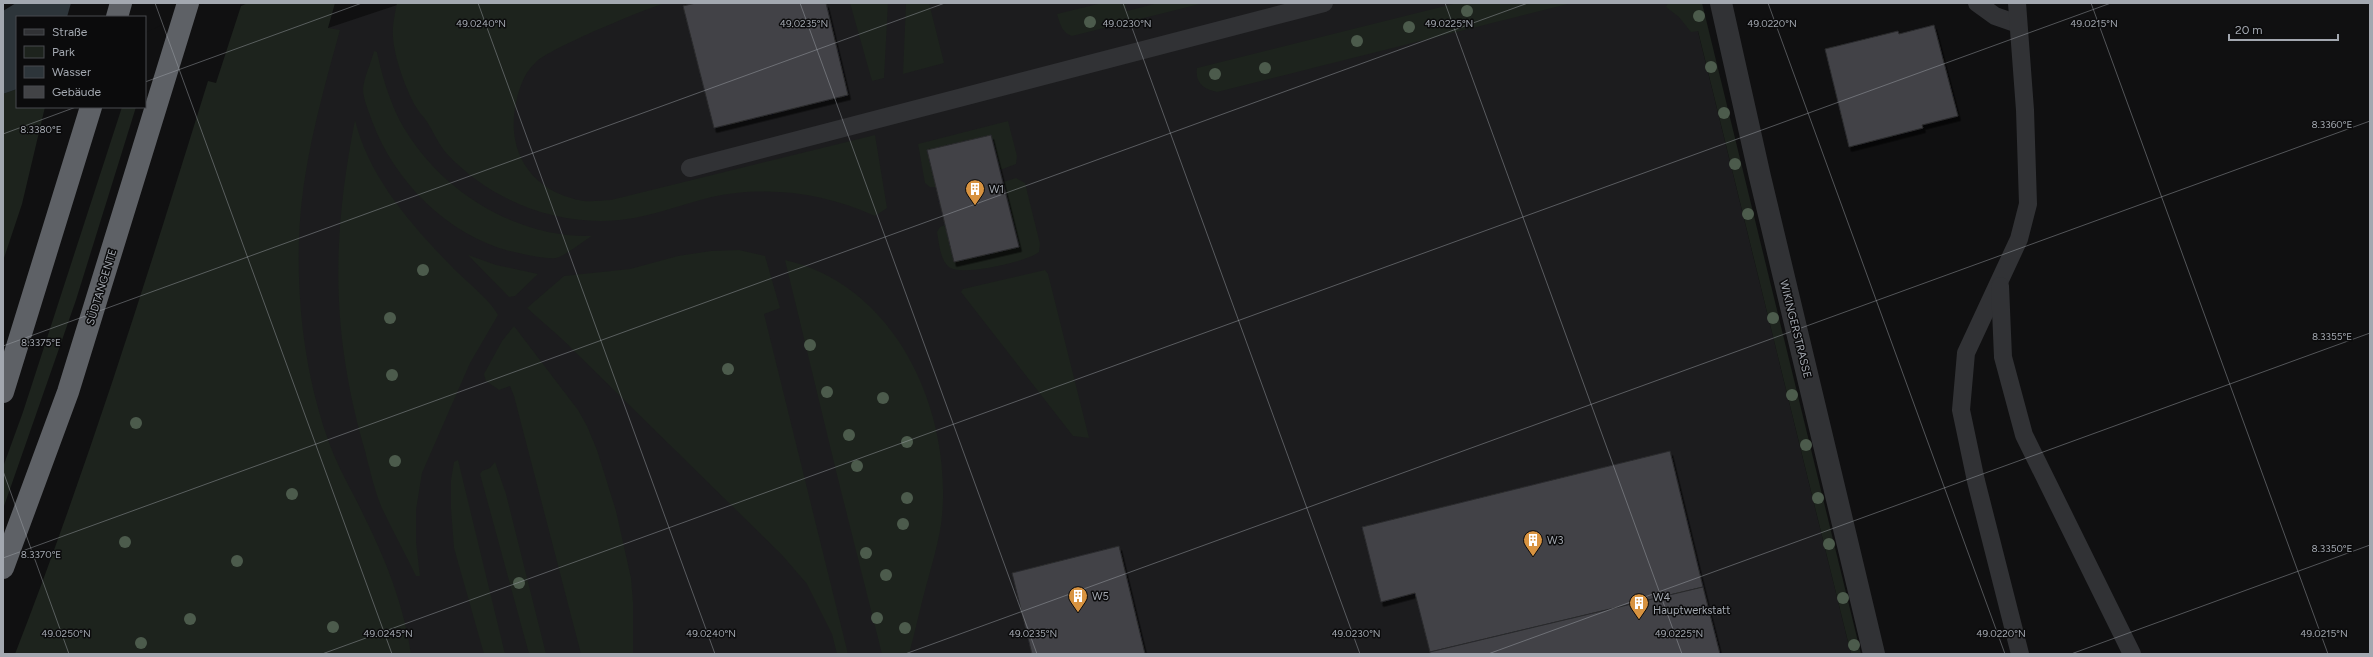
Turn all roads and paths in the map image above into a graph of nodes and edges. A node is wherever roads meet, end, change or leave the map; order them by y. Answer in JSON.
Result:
{"nodes":[{"id":1,"x":121,"y":3,"type":"edge"},
{"id":2,"x":188,"y":3,"type":"edge"},
{"id":3,"x":1324,"y":3,"type":"edge"},
{"id":4,"x":1721,"y":3,"type":"edge"},
{"id":5,"x":1978,"y":3,"type":"edge"},
{"id":6,"x":2017,"y":3,"type":"edge"},
{"id":7,"x":117,"y":16,"type":"edge"},
{"id":8,"x":2018,"y":24,"type":"junction"},
{"id":9,"x":91,"y":108,"type":"edge"},
{"id":10,"x":690,"y":168,"type":"dead end"},
{"id":11,"x":2000,"y":284,"type":"junction"},
{"id":12,"x":3,"y":392,"type":"edge"},
{"id":13,"x":3,"y":568,"type":"edge"},
{"id":14,"x":1874,"y":654,"type":"edge"},
{"id":15,"x":2020,"y":654,"type":"edge"},
{"id":16,"x":2132,"y":654,"type":"edge"}],
"edges":[{"from":1,"to":7,"type":"highway"},
{"from":2,"to":13,"type":"highway","name":"SÜDTANGENTE"},
{"from":3,"to":10,"type":"lane"},
{"from":4,"to":14,"type":"street","name":"WIKINGERSTRASSE"},
{"from":5,"to":8,"type":"lane"},
{"from":6,"to":8,"type":"lane"},
{"from":8,"to":11,"type":"lane"},
{"from":9,"to":12,"type":"highway"},
{"from":11,"to":15,"type":"lane"},
{"from":11,"to":16,"type":"lane"}]}
